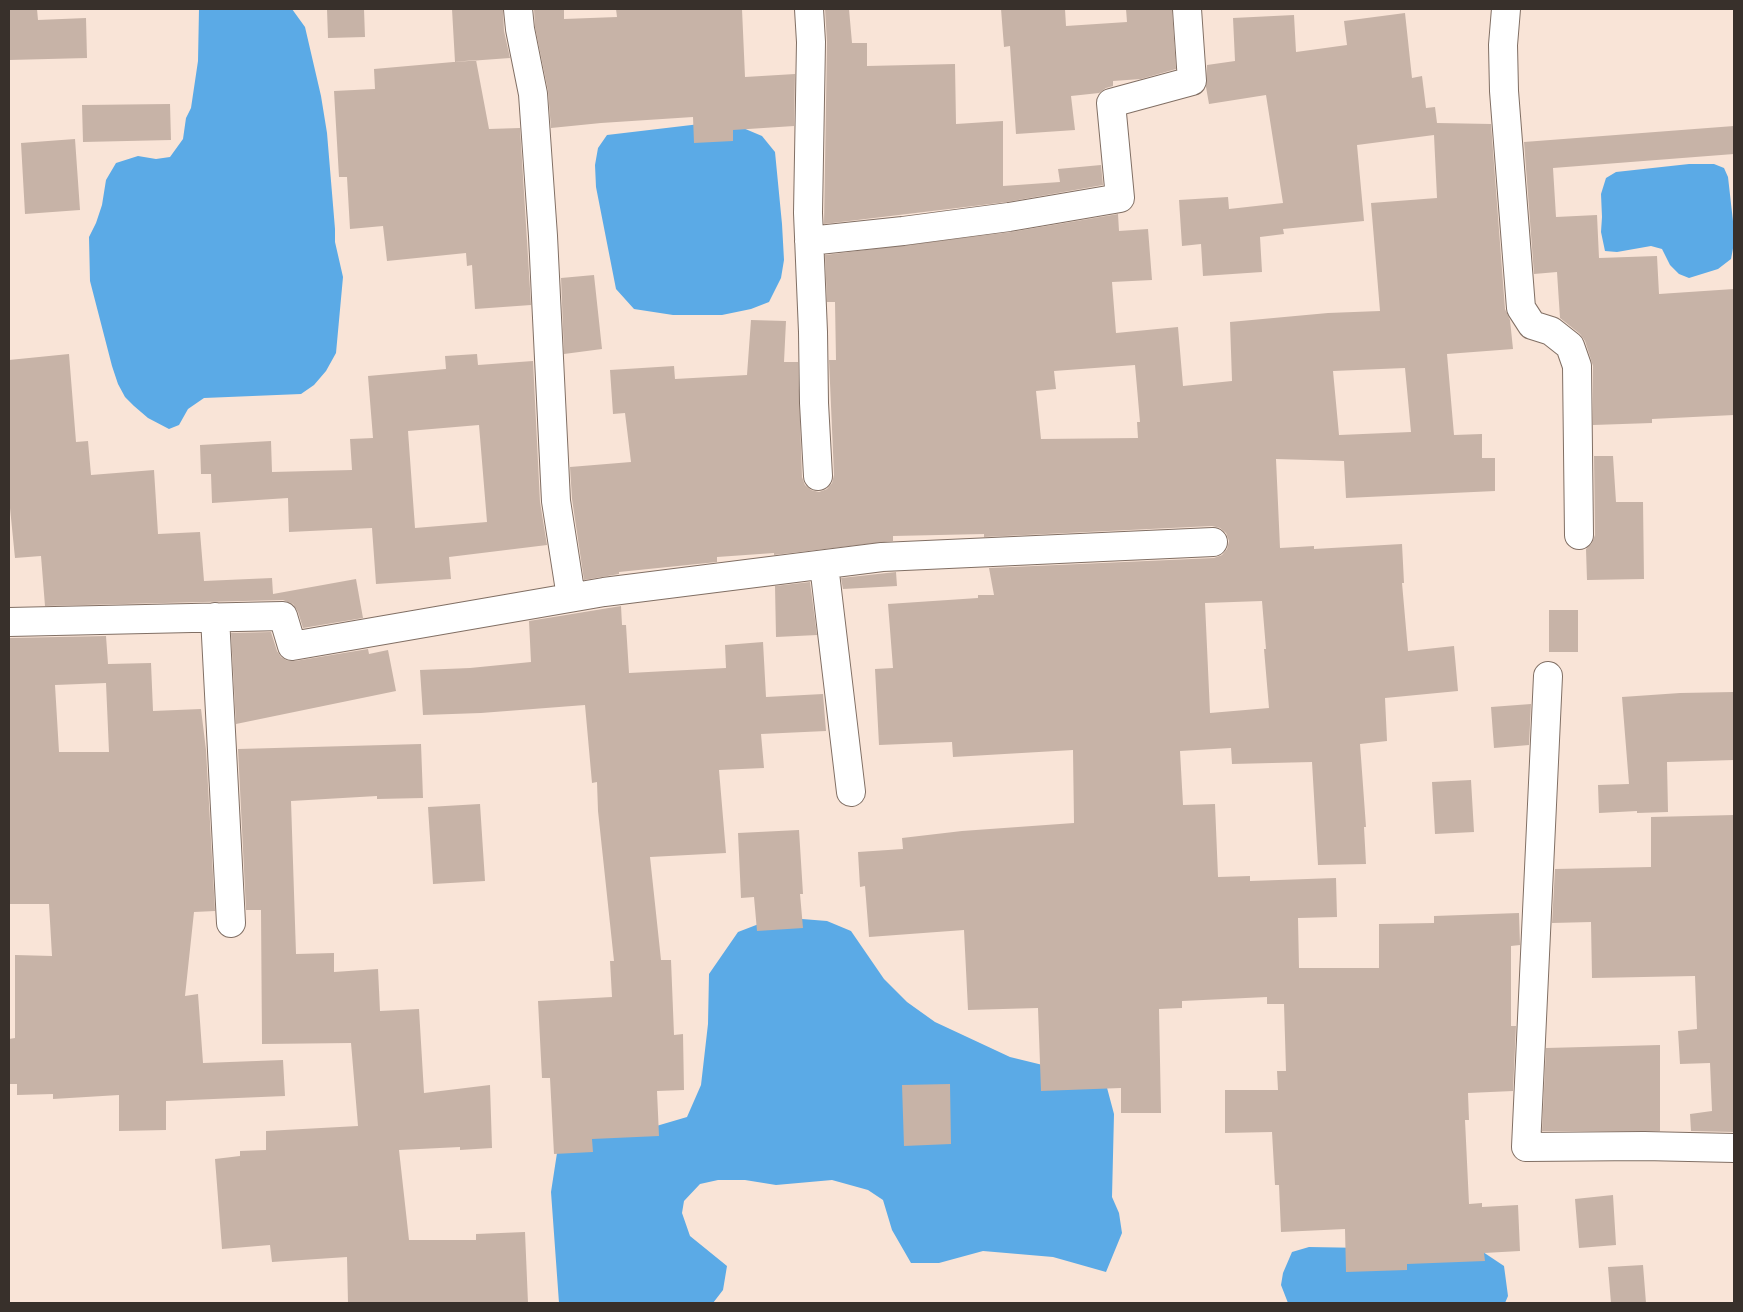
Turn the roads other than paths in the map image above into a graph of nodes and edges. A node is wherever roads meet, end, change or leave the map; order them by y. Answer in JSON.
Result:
{"nodes":[{"id":1,"x":518,"y":9,"type":"edge"},
{"id":2,"x":809,"y":9,"type":"edge"},
{"id":3,"x":1187,"y":9,"type":"edge"},
{"id":4,"x":1506,"y":9,"type":"edge"},
{"id":5,"x":809,"y":241,"type":"junction"},
{"id":6,"x":818,"y":476,"type":"dead end"},
{"id":7,"x":1579,"y":535,"type":"dead end"},
{"id":8,"x":1213,"y":542,"type":"dead end"},
{"id":9,"x":824,"y":565,"type":"junction"},
{"id":10,"x":571,"y":597,"type":"junction"},
{"id":11,"x":215,"y":617,"type":"junction"},
{"id":12,"x":9,"y":622,"type":"edge"},
{"id":13,"x":1548,"y":676,"type":"dead end"},
{"id":14,"x":851,"y":792,"type":"dead end"},
{"id":15,"x":231,"y":923,"type":"dead end"},
{"id":16,"x":1734,"y":1148,"type":"edge"}],
"edges":[{"from":1,"to":10,"type":"street"},
{"from":2,"to":5,"type":"street"},
{"from":3,"to":5,"type":"street"},
{"from":4,"to":7,"type":"street"},
{"from":5,"to":6,"type":"street"},
{"from":8,"to":9,"type":"street"},
{"from":9,"to":10,"type":"street"},
{"from":9,"to":14,"type":"street"},
{"from":10,"to":11,"type":"street"},
{"from":11,"to":12,"type":"street"},
{"from":11,"to":15,"type":"street"},
{"from":13,"to":16,"type":"street"}]}
